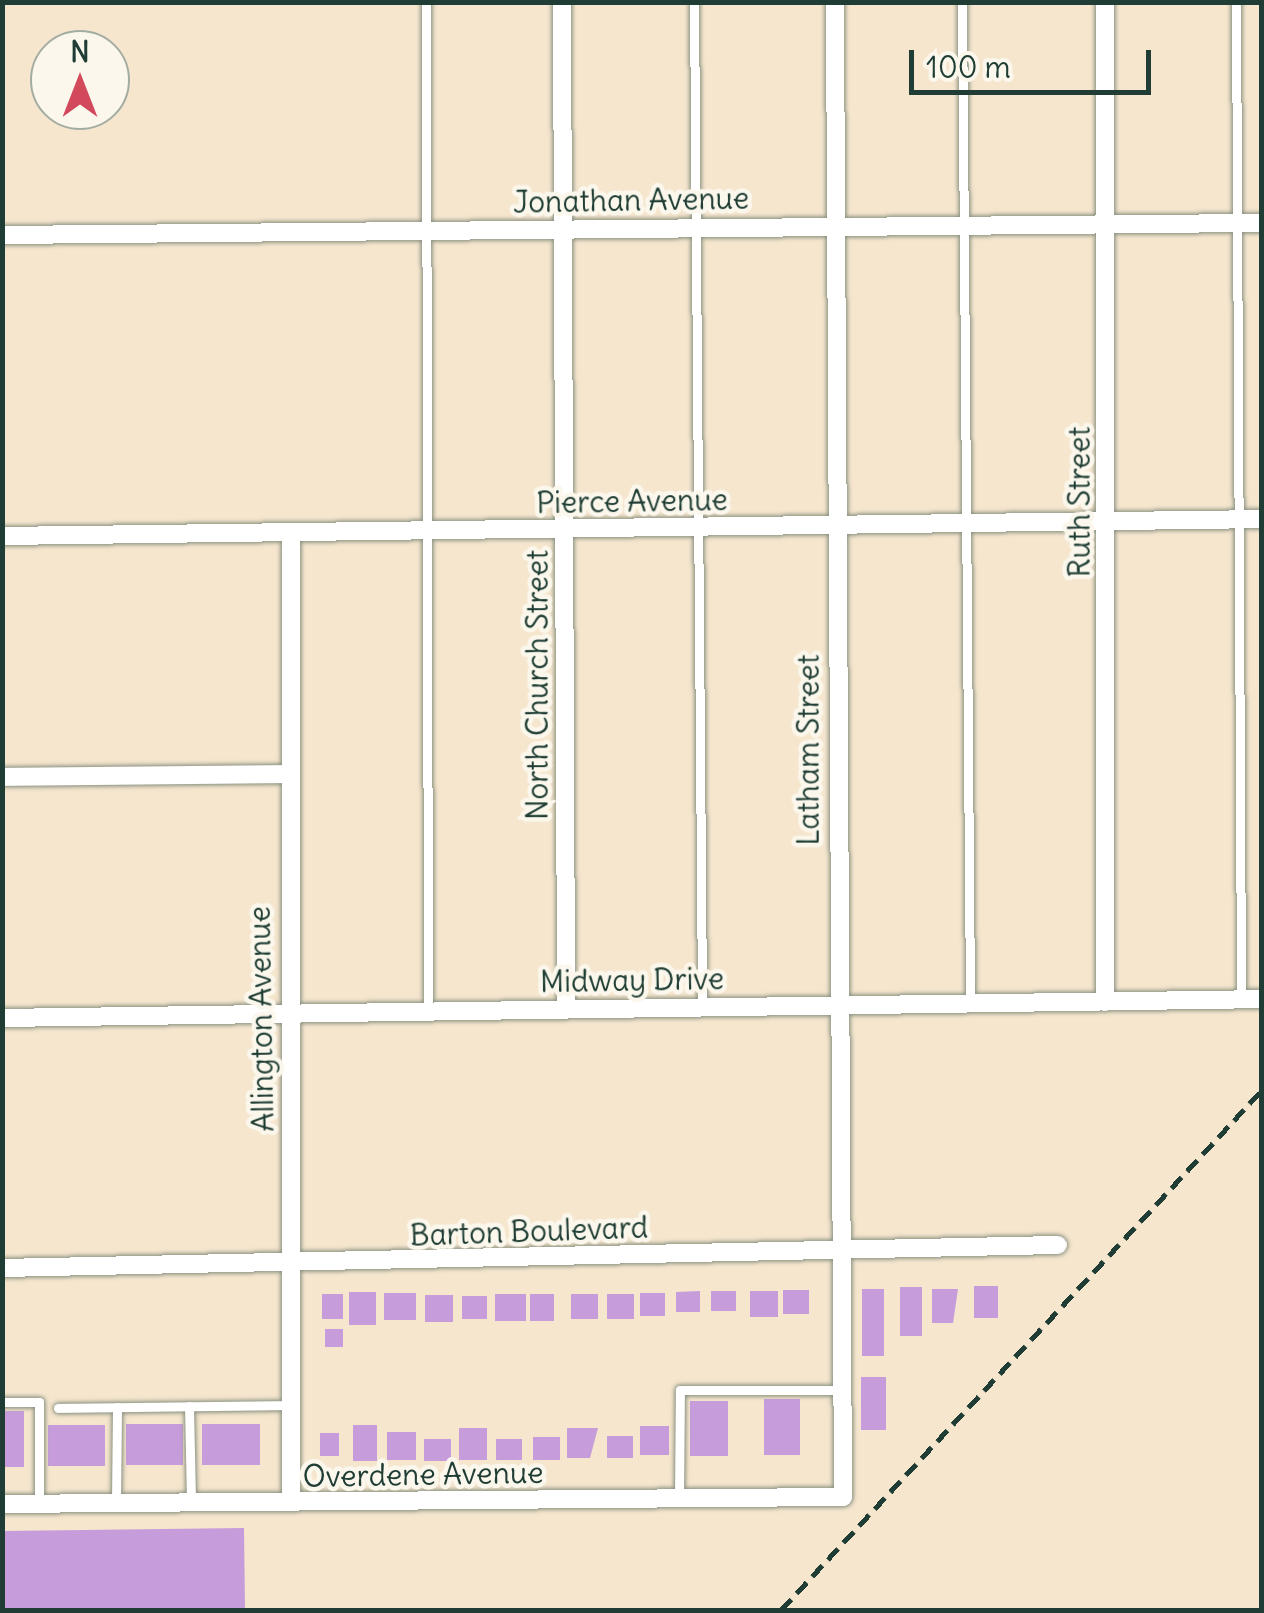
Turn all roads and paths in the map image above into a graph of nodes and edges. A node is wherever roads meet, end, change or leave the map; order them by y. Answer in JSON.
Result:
{"nodes":[{"id":1,"x":426,"y":2,"type":"edge"},
{"id":2,"x":562,"y":2,"type":"edge"},
{"id":3,"x":694,"y":2,"type":"edge"},
{"id":4,"x":835,"y":2,"type":"edge"},
{"id":5,"x":962,"y":2,"type":"edge"},
{"id":6,"x":1105,"y":2,"type":"edge"},
{"id":7,"x":1236,"y":2,"type":"edge"},
{"id":8,"x":836,"y":223,"type":"junction"},
{"id":9,"x":965,"y":224,"type":"junction"},
{"id":10,"x":1106,"y":224,"type":"junction"},
{"id":11,"x":1238,"y":224,"type":"junction"},
{"id":12,"x":1262,"y":224,"type":"edge"},
{"id":13,"x":696,"y":226,"type":"junction"},
{"id":14,"x":567,"y":229,"type":"junction"},
{"id":15,"x":426,"y":231,"type":"junction"},
{"id":16,"x":2,"y":235,"type":"edge"},
{"id":17,"x":1241,"y":520,"type":"junction"},
{"id":18,"x":1262,"y":520,"type":"edge"},
{"id":19,"x":1107,"y":524,"type":"junction"},
{"id":20,"x":837,"y":525,"type":"junction"},
{"id":21,"x":968,"y":525,"type":"junction"},
{"id":22,"x":698,"y":528,"type":"junction"},
{"id":23,"x":564,"y":530,"type":"junction"},
{"id":24,"x":427,"y":532,"type":"junction"},
{"id":25,"x":290,"y":534,"type":"junction"},
{"id":26,"x":2,"y":536,"type":"edge"},
{"id":27,"x":284,"y":774,"type":"junction"},
{"id":28,"x":2,"y":778,"type":"edge"},
{"id":29,"x":1241,"y":999,"type":"junction"},
{"id":30,"x":1262,"y":999,"type":"edge"},
{"id":31,"x":1104,"y":1002,"type":"junction"},
{"id":32,"x":970,"y":1004,"type":"junction"},
{"id":33,"x":835,"y":1005,"type":"junction"},
{"id":34,"x":702,"y":1006,"type":"junction"},
{"id":35,"x":566,"y":1008,"type":"junction"},
{"id":36,"x":428,"y":1010,"type":"junction"},
{"id":37,"x":288,"y":1012,"type":"junction"},
{"id":38,"x":2,"y":1018,"type":"edge"},
{"id":39,"x":1058,"y":1245,"type":"dead end"},
{"id":40,"x":836,"y":1247,"type":"junction"},
{"id":41,"x":295,"y":1267,"type":"junction"},
{"id":42,"x":2,"y":1268,"type":"edge"},
{"id":43,"x":840,"y":1390,"type":"junction"},
{"id":44,"x":2,"y":1402,"type":"edge"},
{"id":45,"x":293,"y":1405,"type":"junction"},
{"id":46,"x":188,"y":1406,"type":"junction"},
{"id":47,"x":116,"y":1407,"type":"junction"},
{"id":48,"x":58,"y":1408,"type":"dead end"},
{"id":49,"x":843,"y":1497,"type":"joint"},
{"id":50,"x":679,"y":1498,"type":"junction"},
{"id":51,"x":291,"y":1502,"type":"junction"},
{"id":52,"x":116,"y":1503,"type":"junction"},
{"id":53,"x":190,"y":1503,"type":"junction"},
{"id":54,"x":2,"y":1504,"type":"edge"},
{"id":55,"x":39,"y":1504,"type":"junction"}],
"edges":[{"from":1,"to":15,"type":"lane"},
{"from":2,"to":14,"type":"street","name":"North Church Street"},
{"from":3,"to":13,"type":"lane"},
{"from":4,"to":8,"type":"street","name":"Latham Street"},
{"from":5,"to":9,"type":"lane"},
{"from":6,"to":10,"type":"street","name":"Ruth Street"},
{"from":7,"to":11,"type":"lane"},
{"from":8,"to":9,"type":"street","name":"Jonathan Avenue"},
{"from":8,"to":13,"type":"street","name":"Jonathan Avenue"},
{"from":8,"to":20,"type":"street","name":"Latham Street"},
{"from":9,"to":10,"type":"street","name":"Jonathan Avenue"},
{"from":9,"to":21,"type":"lane"},
{"from":10,"to":11,"type":"street","name":"Jonathan Avenue"},
{"from":10,"to":19,"type":"street","name":"Ruth Street"},
{"from":11,"to":12,"type":"street","name":"Jonathan Avenue"},
{"from":11,"to":17,"type":"lane"},
{"from":13,"to":14,"type":"street","name":"Jonathan Avenue"},
{"from":13,"to":22,"type":"lane"},
{"from":14,"to":15,"type":"street","name":"Jonathan Avenue"},
{"from":14,"to":23,"type":"street","name":"North Church Street"},
{"from":15,"to":16,"type":"street","name":"Jonathan Avenue"},
{"from":15,"to":24,"type":"lane"},
{"from":17,"to":18,"type":"street","name":"Pierce Avenue"},
{"from":17,"to":19,"type":"street","name":"Pierce Avenue"},
{"from":17,"to":29,"type":"lane"},
{"from":19,"to":21,"type":"street","name":"Pierce Avenue"},
{"from":19,"to":31,"type":"street","name":"Ruth Street"},
{"from":20,"to":21,"type":"street","name":"Pierce Avenue"},
{"from":20,"to":22,"type":"street","name":"Pierce Avenue"},
{"from":20,"to":33,"type":"street","name":"Latham Street"},
{"from":21,"to":32,"type":"lane"},
{"from":22,"to":23,"type":"street","name":"Pierce Avenue"},
{"from":22,"to":34,"type":"lane"},
{"from":23,"to":24,"type":"street","name":"Pierce Avenue"},
{"from":23,"to":35,"type":"street","name":"North Church Street"},
{"from":24,"to":25,"type":"street","name":"Pierce Avenue"},
{"from":24,"to":36,"type":"lane"},
{"from":25,"to":26,"type":"street","name":"Pierce Avenue"},
{"from":25,"to":27,"type":"street","name":"Allington Avenue"},
{"from":27,"to":28,"type":"street"},
{"from":27,"to":37,"type":"street","name":"Allington Avenue"},
{"from":29,"to":30,"type":"street","name":"Midway Drive"},
{"from":29,"to":31,"type":"street","name":"Midway Drive"},
{"from":31,"to":32,"type":"street","name":"Midway Drive"},
{"from":32,"to":33,"type":"street","name":"Midway Drive"},
{"from":33,"to":34,"type":"street","name":"Midway Drive"},
{"from":33,"to":40,"type":"street","name":"Latham Street"},
{"from":34,"to":35,"type":"street","name":"Midway Drive"},
{"from":35,"to":36,"type":"street","name":"Midway Drive"},
{"from":36,"to":37,"type":"street","name":"Midway Drive"},
{"from":37,"to":38,"type":"street","name":"Midway Drive"},
{"from":37,"to":41,"type":"street","name":"Allington Avenue"},
{"from":39,"to":40,"type":"street","name":"Barton Boulevard"},
{"from":40,"to":41,"type":"street","name":"Barton Boulevard"},
{"from":40,"to":43,"type":"street","name":"Latham Street"},
{"from":41,"to":42,"type":"street","name":"Barton Boulevard"},
{"from":41,"to":45,"type":"street","name":"Allington Avenue"},
{"from":43,"to":49,"type":"street","name":"Latham Street"},
{"from":43,"to":50,"type":"lane"},
{"from":44,"to":55,"type":"lane"},
{"from":45,"to":46,"type":"lane"},
{"from":45,"to":51,"type":"street","name":"Allington Avenue"},
{"from":46,"to":47,"type":"lane"},
{"from":46,"to":53,"type":"lane"},
{"from":47,"to":48,"type":"lane"},
{"from":47,"to":52,"type":"lane"},
{"from":49,"to":50,"type":"street","name":"Overdene Avenue"},
{"from":50,"to":51,"type":"street","name":"Overdene Avenue"},
{"from":51,"to":53,"type":"street","name":"Overdene Avenue"},
{"from":52,"to":53,"type":"street","name":"Overdene Avenue"},
{"from":52,"to":55,"type":"street","name":"Overdene Avenue"},
{"from":54,"to":55,"type":"street","name":"Overdene Avenue"}]}
